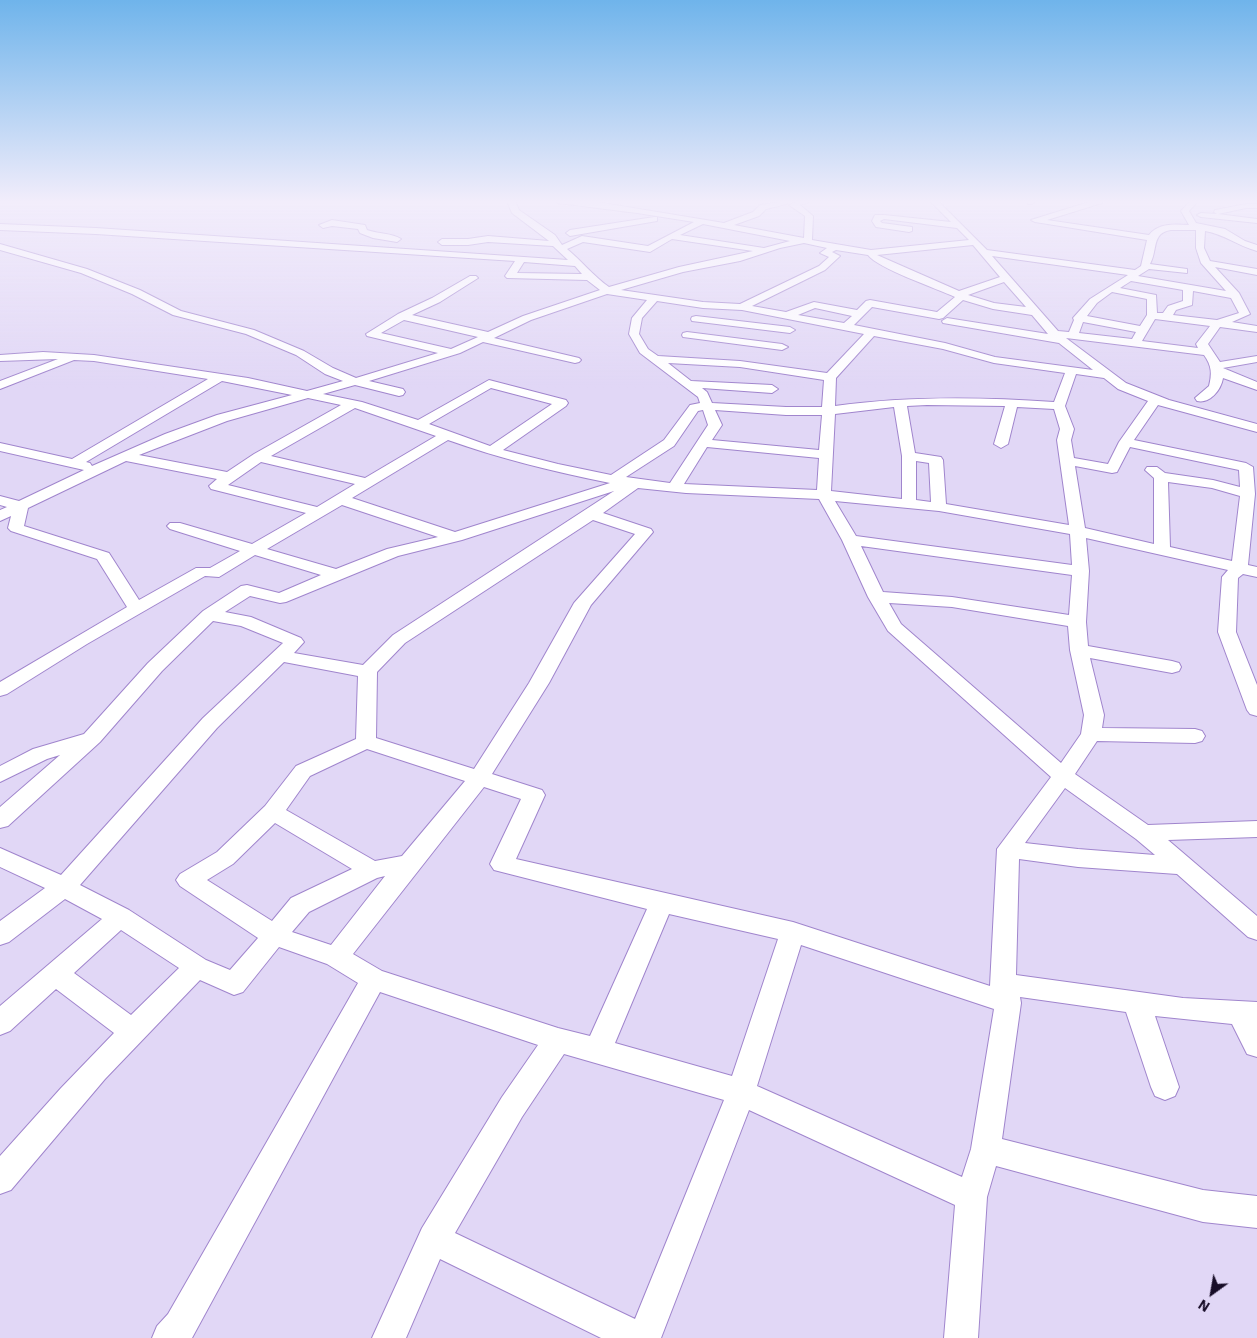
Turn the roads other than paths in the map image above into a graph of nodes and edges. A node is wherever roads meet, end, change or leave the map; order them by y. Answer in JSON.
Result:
{"nodes":[{"id":1,"x":59,"y":263,"type":"edge"},
{"id":2,"x":519,"y":263,"type":"edge"},
{"id":3,"x":578,"y":263,"type":"edge"},
{"id":4,"x":710,"y":263,"type":"edge"},
{"id":5,"x":827,"y":263,"type":"edge"},
{"id":6,"x":888,"y":263,"type":"edge"},
{"id":7,"x":993,"y":263,"type":"edge"},
{"id":8,"x":1055,"y":263,"type":"edge"},
{"id":9,"x":1145,"y":263,"type":"edge"},
{"id":10,"x":1206,"y":263,"type":"edge"},
{"id":11,"x":1208,"y":263,"type":"edge"},
{"id":12,"x":1147,"y":266,"type":"junction"},
{"id":13,"x":1184,"y":271,"type":"dead end"},
{"id":14,"x":1257,"y":272,"type":"edge"},
{"id":15,"x":1134,"y":276,"type":"junction"},
{"id":16,"x":589,"y":277,"type":"junction"},
{"id":17,"x":472,"y":278,"type":"dead end"},
{"id":18,"x":1005,"y":278,"type":"junction"},
{"id":19,"x":1188,"y":286,"type":"junction"},
{"id":20,"x":1111,"y":288,"type":"junction"},
{"id":21,"x":608,"y":291,"type":"junction"},
{"id":22,"x":1235,"y":295,"type":"junction"},
{"id":23,"x":961,"y":296,"type":"junction"},
{"id":24,"x":654,"y":298,"type":"junction"},
{"id":25,"x":703,"y":305,"type":"junction"},
{"id":26,"x":740,"y":307,"type":"junction"},
{"id":27,"x":914,"y":310,"type":"junction"},
{"id":28,"x":1036,"y":312,"type":"junction"},
{"id":29,"x":860,"y":314,"type":"junction"},
{"id":30,"x":1245,"y":314,"type":"junction"},
{"id":31,"x":788,"y":315,"type":"junction"},
{"id":32,"x":1152,"y":315,"type":"junction"},
{"id":33,"x":402,"y":316,"type":"junction"},
{"id":34,"x":1166,"y":317,"type":"junction"},
{"id":35,"x":1078,"y":318,"type":"junction"},
{"id":36,"x":696,"y":319,"type":"junction"},
{"id":37,"x":947,"y":321,"type":"dead end"},
{"id":38,"x":724,"y":322,"type":"junction"},
{"id":39,"x":1217,"y":324,"type":"junction"},
{"id":40,"x":1257,"y":324,"type":"edge"},
{"id":41,"x":846,"y":328,"type":"junction"},
{"id":42,"x":1257,"y":329,"type":"edge"},
{"id":43,"x":790,"y":330,"type":"dead end"},
{"id":44,"x":1144,"y":330,"type":"junction"},
{"id":45,"x":870,"y":333,"type":"junction"},
{"id":46,"x":1053,"y":333,"type":"junction"},
{"id":47,"x":1073,"y":335,"type":"junction"},
{"id":48,"x":889,"y":336,"type":"junction"},
{"id":49,"x":487,"y":337,"type":"junction"},
{"id":50,"x":712,"y":338,"type":"junction"},
{"id":51,"x":1062,"y":340,"type":"junction"},
{"id":52,"x":1135,"y":343,"type":"junction"},
{"id":53,"x":762,"y":345,"type":"junction"},
{"id":54,"x":679,"y":347,"type":"junction"},
{"id":55,"x":782,"y":347,"type":"dead end"},
{"id":56,"x":451,"y":352,"type":"junction"},
{"id":57,"x":1206,"y":352,"type":"junction"},
{"id":58,"x":77,"y":356,"type":"junction"},
{"id":59,"x":0,"y":358,"type":"edge"},
{"id":60,"x":1257,"y":358,"type":"edge"},
{"id":61,"x":654,"y":359,"type":"junction"},
{"id":62,"x":575,"y":360,"type":"dead end"},
{"id":63,"x":740,"y":364,"type":"junction"},
{"id":64,"x":1217,"y":369,"type":"junction"},
{"id":65,"x":1071,"y":372,"type":"junction"},
{"id":66,"x":1107,"y":376,"type":"junction"},
{"id":67,"x":830,"y":377,"type":"junction"},
{"id":68,"x":220,"y":378,"type":"junction"},
{"id":69,"x":356,"y":382,"type":"junction"},
{"id":70,"x":688,"y":384,"type":"junction"},
{"id":71,"x":0,"y":385,"type":"edge"},
{"id":72,"x":722,"y":386,"type":"junction"},
{"id":73,"x":1257,"y":386,"type":"edge"},
{"id":74,"x":772,"y":389,"type":"dead end"},
{"id":75,"x":399,"y":392,"type":"dead end"},
{"id":76,"x":304,"y":394,"type":"junction"},
{"id":77,"x":1201,"y":398,"type":"dead end"},
{"id":78,"x":1156,"y":399,"type":"junction"},
{"id":79,"x":900,"y":403,"type":"junction"},
{"id":80,"x":1012,"y":403,"type":"junction"},
{"id":81,"x":351,"y":405,"type":"junction"},
{"id":82,"x":707,"y":406,"type":"junction"},
{"id":83,"x":1059,"y":406,"type":"junction"},
{"id":84,"x":829,"y":411,"type":"junction"},
{"id":85,"x":418,"y":425,"type":"junction"},
{"id":86,"x":1257,"y":428,"type":"edge"},
{"id":87,"x":446,"y":436,"type":"junction"},
{"id":88,"x":1126,"y":442,"type":"junction"},
{"id":89,"x":703,"y":443,"type":"junction"},
{"id":90,"x":1001,"y":444,"type":"dead end"},
{"id":91,"x":0,"y":447,"type":"edge"},
{"id":92,"x":492,"y":451,"type":"junction"},
{"id":93,"x":826,"y":455,"type":"junction"},
{"id":94,"x":124,"y":456,"type":"junction"},
{"id":95,"x":909,"y":456,"type":"junction"},
{"id":96,"x":259,"y":457,"type":"junction"},
{"id":97,"x":1068,"y":461,"type":"junction"},
{"id":98,"x":73,"y":464,"type":"junction"},
{"id":99,"x":96,"y":469,"type":"junction"},
{"id":100,"x":228,"y":477,"type":"junction"},
{"id":101,"x":625,"y":482,"type":"junction"},
{"id":102,"x":367,"y":483,"type":"junction"},
{"id":103,"x":674,"y":488,"type":"junction"},
{"id":104,"x":1248,"y":494,"type":"junction"},
{"id":105,"x":824,"y":495,"type":"junction"},
{"id":106,"x":340,"y":499,"type":"junction"},
{"id":107,"x":0,"y":500,"type":"edge"},
{"id":108,"x":909,"y":504,"type":"junction"},
{"id":109,"x":21,"y":507,"type":"junction"},
{"id":110,"x":939,"y":507,"type":"junction"},
{"id":111,"x":319,"y":512,"type":"junction"},
{"id":112,"x":591,"y":514,"type":"junction"},
{"id":113,"x":0,"y":516,"type":"edge"},
{"id":114,"x":175,"y":526,"type":"dead end"},
{"id":115,"x":1078,"y":531,"type":"junction"},
{"id":116,"x":456,"y":537,"type":"junction"},
{"id":117,"x":850,"y":540,"type":"junction"},
{"id":118,"x":252,"y":549,"type":"junction"},
{"id":119,"x":1162,"y":551,"type":"junction"},
{"id":120,"x":1238,"y":569,"type":"junction"},
{"id":121,"x":1081,"y":571,"type":"junction"},
{"id":122,"x":1257,"y":572,"type":"edge"},
{"id":123,"x":338,"y":574,"type":"junction"},
{"id":124,"x":877,"y":597,"type":"junction"},
{"id":125,"x":136,"y":608,"type":"junction"},
{"id":126,"x":209,"y":615,"type":"junction"},
{"id":127,"x":1078,"y":622,"type":"junction"},
{"id":128,"x":1079,"y":650,"type":"junction"},
{"id":129,"x":280,"y":656,"type":"junction"},
{"id":130,"x":1172,"y":666,"type":"dead end"},
{"id":131,"x":1249,"y":670,"type":"edge"},
{"id":132,"x":368,"y":672,"type":"junction"},
{"id":133,"x":0,"y":690,"type":"edge"},
{"id":134,"x":1257,"y":710,"type":"edge"},
{"id":135,"x":1091,"y":734,"type":"junction"},
{"id":136,"x":1195,"y":736,"type":"dead end"},
{"id":137,"x":93,"y":738,"type":"junction"},
{"id":138,"x":366,"y":742,"type":"junction"},
{"id":139,"x":0,"y":775,"type":"edge"},
{"id":140,"x":1063,"y":776,"type":"junction"},
{"id":141,"x":478,"y":779,"type":"junction"},
{"id":142,"x":273,"y":812,"type":"junction"},
{"id":143,"x":0,"y":820,"type":"edge"},
{"id":144,"x":1257,"y":830,"type":"edge"},
{"id":145,"x":1144,"y":833,"type":"junction"},
{"id":146,"x":1008,"y":849,"type":"junction"},
{"id":147,"x":0,"y":857,"type":"edge"},
{"id":148,"x":409,"y":863,"type":"junction"},
{"id":149,"x":1182,"y":866,"type":"junction"},
{"id":150,"x":372,"y":870,"type":"junction"},
{"id":151,"x":64,"y":887,"type":"junction"},
{"id":152,"x":662,"y":903,"type":"junction"},
{"id":153,"x":120,"y":917,"type":"junction"},
{"id":154,"x":1257,"y":930,"type":"edge"},
{"id":155,"x":792,"y":932,"type":"junction"},
{"id":156,"x":0,"y":935,"type":"edge"},
{"id":157,"x":273,"y":935,"type":"junction"},
{"id":158,"x":336,"y":958,"type":"junction"},
{"id":159,"x":197,"y":967,"type":"junction"},
{"id":160,"x":56,"y":974,"type":"junction"},
{"id":161,"x":374,"y":979,"type":"junction"},
{"id":162,"x":1005,"y":994,"type":"junction"},
{"id":163,"x":1137,"y":1004,"type":"junction"},
{"id":164,"x":1249,"y":1014,"type":"edge"},
{"id":165,"x":0,"y":1023,"type":"edge"},
{"id":166,"x":132,"y":1031,"type":"junction"},
{"id":167,"x":558,"y":1040,"type":"junction"},
{"id":168,"x":1257,"y":1045,"type":"edge"},
{"id":169,"x":598,"y":1050,"type":"junction"},
{"id":170,"x":1165,"y":1087,"type":"dead end"},
{"id":171,"x":742,"y":1092,"type":"junction"},
{"id":172,"x":986,"y":1149,"type":"junction"},
{"id":173,"x":0,"y":1179,"type":"edge"},
{"id":174,"x":971,"y":1197,"type":"junction"},
{"id":175,"x":1257,"y":1212,"type":"edge"},
{"id":176,"x":433,"y":1239,"type":"junction"},
{"id":177,"x":169,"y":1338,"type":"edge"},
{"id":178,"x":389,"y":1338,"type":"edge"},
{"id":179,"x":638,"y":1338,"type":"edge"},
{"id":180,"x":644,"y":1338,"type":"edge"},
{"id":181,"x":961,"y":1338,"type":"edge"}],
"edges":[{"from":1,"to":69,"type":"street"},
{"from":2,"to":16,"type":"street"},
{"from":3,"to":16,"type":"street"},
{"from":4,"to":21,"type":"street"},
{"from":5,"to":26,"type":"street"},
{"from":6,"to":23,"type":"street"},
{"from":7,"to":18,"type":"street"},
{"from":8,"to":15,"type":"street"},
{"from":9,"to":12,"type":"street"},
{"from":10,"to":22,"type":"street"},
{"from":11,"to":14,"type":"street"},
{"from":12,"to":13,"type":"street"},
{"from":12,"to":15,"type":"street"},
{"from":15,"to":19,"type":"street"},
{"from":15,"to":20,"type":"street"},
{"from":16,"to":21,"type":"street"},
{"from":17,"to":33,"type":"street"},
{"from":18,"to":23,"type":"street"},
{"from":18,"to":28,"type":"street"},
{"from":19,"to":22,"type":"street"},
{"from":19,"to":34,"type":"street"},
{"from":20,"to":32,"type":"street"},
{"from":20,"to":35,"type":"street"},
{"from":21,"to":24,"type":"street"},
{"from":21,"to":49,"type":"street"},
{"from":22,"to":30,"type":"street"},
{"from":23,"to":27,"type":"street"},
{"from":23,"to":28,"type":"street"},
{"from":24,"to":25,"type":"street"},
{"from":24,"to":61,"type":"street"},
{"from":25,"to":26,"type":"street"},
{"from":25,"to":36,"type":"street"},
{"from":26,"to":31,"type":"street"},
{"from":26,"to":38,"type":"street"},
{"from":27,"to":29,"type":"street"},
{"from":27,"to":48,"type":"street"},
{"from":28,"to":46,"type":"street"},
{"from":29,"to":31,"type":"street"},
{"from":29,"to":41,"type":"street"},
{"from":30,"to":39,"type":"street"},
{"from":30,"to":40,"type":"street"},
{"from":31,"to":41,"type":"street"},
{"from":32,"to":34,"type":"street"},
{"from":32,"to":44,"type":"street"},
{"from":33,"to":49,"type":"street"},
{"from":33,"to":56,"type":"street"},
{"from":34,"to":39,"type":"street"},
{"from":35,"to":44,"type":"street"},
{"from":35,"to":47,"type":"street"},
{"from":36,"to":38,"type":"street"},
{"from":36,"to":54,"type":"street"},
{"from":37,"to":51,"type":"street"},
{"from":38,"to":43,"type":"street"},
{"from":38,"to":50,"type":"street"},
{"from":39,"to":42,"type":"street"},
{"from":39,"to":57,"type":"street"},
{"from":41,"to":45,"type":"street"},
{"from":44,"to":52,"type":"street"},
{"from":45,"to":48,"type":"street"},
{"from":45,"to":67,"type":"street"},
{"from":46,"to":47,"type":"street"},
{"from":46,"to":51,"type":"street"},
{"from":47,"to":52,"type":"street"},
{"from":48,"to":65,"type":"street"},
{"from":49,"to":56,"type":"street"},
{"from":49,"to":62,"type":"street"},
{"from":50,"to":53,"type":"street"},
{"from":50,"to":54,"type":"street"},
{"from":51,"to":66,"type":"street"},
{"from":52,"to":57,"type":"street"},
{"from":53,"to":55,"type":"street"},
{"from":53,"to":63,"type":"street"},
{"from":54,"to":61,"type":"street"},
{"from":54,"to":63,"type":"street"},
{"from":56,"to":69,"type":"street"},
{"from":57,"to":64,"type":"street"},
{"from":58,"to":59,"type":"street"},
{"from":58,"to":68,"type":"street"},
{"from":58,"to":71,"type":"street"},
{"from":60,"to":64,"type":"street"},
{"from":61,"to":70,"type":"street"},
{"from":63,"to":67,"type":"street"},
{"from":63,"to":72,"type":"street"},
{"from":64,"to":73,"type":"street"},
{"from":64,"to":77,"type":"street"},
{"from":65,"to":66,"type":"street"},
{"from":65,"to":83,"type":"street"},
{"from":66,"to":78,"type":"street"},
{"from":67,"to":84,"type":"street"},
{"from":68,"to":76,"type":"street"},
{"from":68,"to":98,"type":"street"},
{"from":69,"to":75,"type":"street"},
{"from":69,"to":76,"type":"street"},
{"from":70,"to":72,"type":"street"},
{"from":70,"to":82,"type":"street"},
{"from":72,"to":74,"type":"street"},
{"from":76,"to":81,"type":"street"},
{"from":76,"to":94,"type":"street"},
{"from":78,"to":86,"type":"street"},
{"from":78,"to":88,"type":"street"},
{"from":79,"to":80,"type":"street"},
{"from":79,"to":84,"type":"street"},
{"from":79,"to":95,"type":"street"},
{"from":80,"to":83,"type":"street"},
{"from":80,"to":90,"type":"street"},
{"from":81,"to":85,"type":"street"},
{"from":81,"to":96,"type":"street"},
{"from":82,"to":84,"type":"street"},
{"from":82,"to":89,"type":"street"},
{"from":82,"to":101,"type":"street"},
{"from":83,"to":97,"type":"street"},
{"from":84,"to":93,"type":"street"},
{"from":85,"to":87,"type":"street"},
{"from":85,"to":92,"type":"street"},
{"from":87,"to":92,"type":"street"},
{"from":87,"to":102,"type":"street"},
{"from":88,"to":97,"type":"street"},
{"from":88,"to":104,"type":"street"},
{"from":89,"to":93,"type":"street"},
{"from":89,"to":103,"type":"street"},
{"from":91,"to":98,"type":"street"},
{"from":92,"to":101,"type":"street"},
{"from":93,"to":105,"type":"street"},
{"from":94,"to":99,"type":"street"},
{"from":94,"to":100,"type":"street"},
{"from":95,"to":108,"type":"street"},
{"from":95,"to":110,"type":"street"},
{"from":96,"to":100,"type":"street"},
{"from":96,"to":102,"type":"street"},
{"from":97,"to":115,"type":"street"},
{"from":98,"to":99,"type":"street"},
{"from":99,"to":109,"type":"street"},
{"from":100,"to":111,"type":"street"},
{"from":101,"to":103,"type":"street"},
{"from":101,"to":112,"type":"street"},
{"from":101,"to":116,"type":"street"},
{"from":102,"to":106,"type":"street"},
{"from":103,"to":105,"type":"street"},
{"from":104,"to":119,"type":"street"},
{"from":104,"to":120,"type":"street"},
{"from":105,"to":108,"type":"street"},
{"from":105,"to":117,"type":"street"},
{"from":106,"to":111,"type":"street"},
{"from":106,"to":116,"type":"street"},
{"from":107,"to":109,"type":"street"},
{"from":108,"to":110,"type":"street"},
{"from":109,"to":113,"type":"street"},
{"from":109,"to":125,"type":"street"},
{"from":110,"to":115,"type":"street"},
{"from":111,"to":118,"type":"street"},
{"from":112,"to":132,"type":"street"},
{"from":112,"to":141,"type":"street"},
{"from":114,"to":118,"type":"street"},
{"from":115,"to":119,"type":"street"},
{"from":115,"to":121,"type":"street"},
{"from":116,"to":123,"type":"street"},
{"from":117,"to":121,"type":"street"},
{"from":117,"to":124,"type":"street"},
{"from":118,"to":123,"type":"street"},
{"from":118,"to":125,"type":"street"},
{"from":119,"to":120,"type":"street"},
{"from":120,"to":122,"type":"street"},
{"from":120,"to":131,"type":"street"},
{"from":121,"to":127,"type":"street"},
{"from":123,"to":126,"type":"street"},
{"from":124,"to":127,"type":"street"},
{"from":124,"to":140,"type":"street"},
{"from":125,"to":133,"type":"street"},
{"from":126,"to":129,"type":"street"},
{"from":126,"to":137,"type":"street"},
{"from":127,"to":128,"type":"street"},
{"from":128,"to":130,"type":"street"},
{"from":128,"to":135,"type":"street"},
{"from":129,"to":132,"type":"street"},
{"from":129,"to":151,"type":"street"},
{"from":131,"to":134,"type":"street"},
{"from":132,"to":138,"type":"street"},
{"from":135,"to":136,"type":"street"},
{"from":135,"to":140,"type":"street"},
{"from":137,"to":139,"type":"street"},
{"from":137,"to":143,"type":"street"},
{"from":138,"to":141,"type":"street"},
{"from":138,"to":142,"type":"street"},
{"from":140,"to":145,"type":"street"},
{"from":140,"to":146,"type":"street"},
{"from":141,"to":148,"type":"street"},
{"from":141,"to":152,"type":"street"},
{"from":142,"to":150,"type":"street"},
{"from":142,"to":157,"type":"street"},
{"from":144,"to":145,"type":"street"},
{"from":145,"to":149,"type":"street"},
{"from":146,"to":149,"type":"street"},
{"from":146,"to":162,"type":"street"},
{"from":147,"to":151,"type":"street"},
{"from":148,"to":150,"type":"street"},
{"from":148,"to":158,"type":"street"},
{"from":149,"to":154,"type":"street"},
{"from":150,"to":157,"type":"street"},
{"from":151,"to":153,"type":"street"},
{"from":151,"to":156,"type":"street"},
{"from":152,"to":155,"type":"street"},
{"from":152,"to":169,"type":"street"},
{"from":153,"to":159,"type":"street"},
{"from":153,"to":160,"type":"street"},
{"from":155,"to":162,"type":"street"},
{"from":155,"to":171,"type":"street"},
{"from":157,"to":158,"type":"street"},
{"from":157,"to":159,"type":"street"},
{"from":158,"to":161,"type":"street"},
{"from":159,"to":166,"type":"street"},
{"from":160,"to":165,"type":"street"},
{"from":160,"to":166,"type":"street"},
{"from":161,"to":167,"type":"street"},
{"from":161,"to":177,"type":"street"},
{"from":162,"to":163,"type":"street"},
{"from":162,"to":172,"type":"street"},
{"from":163,"to":164,"type":"street"},
{"from":163,"to":170,"type":"street"},
{"from":164,"to":168,"type":"street"},
{"from":166,"to":173,"type":"street"},
{"from":167,"to":169,"type":"street"},
{"from":167,"to":176,"type":"street"},
{"from":169,"to":171,"type":"street"},
{"from":171,"to":174,"type":"street"},
{"from":171,"to":180,"type":"street"},
{"from":172,"to":174,"type":"street"},
{"from":172,"to":175,"type":"street"},
{"from":174,"to":181,"type":"street"},
{"from":176,"to":178,"type":"street"},
{"from":176,"to":179,"type":"street"}]}
